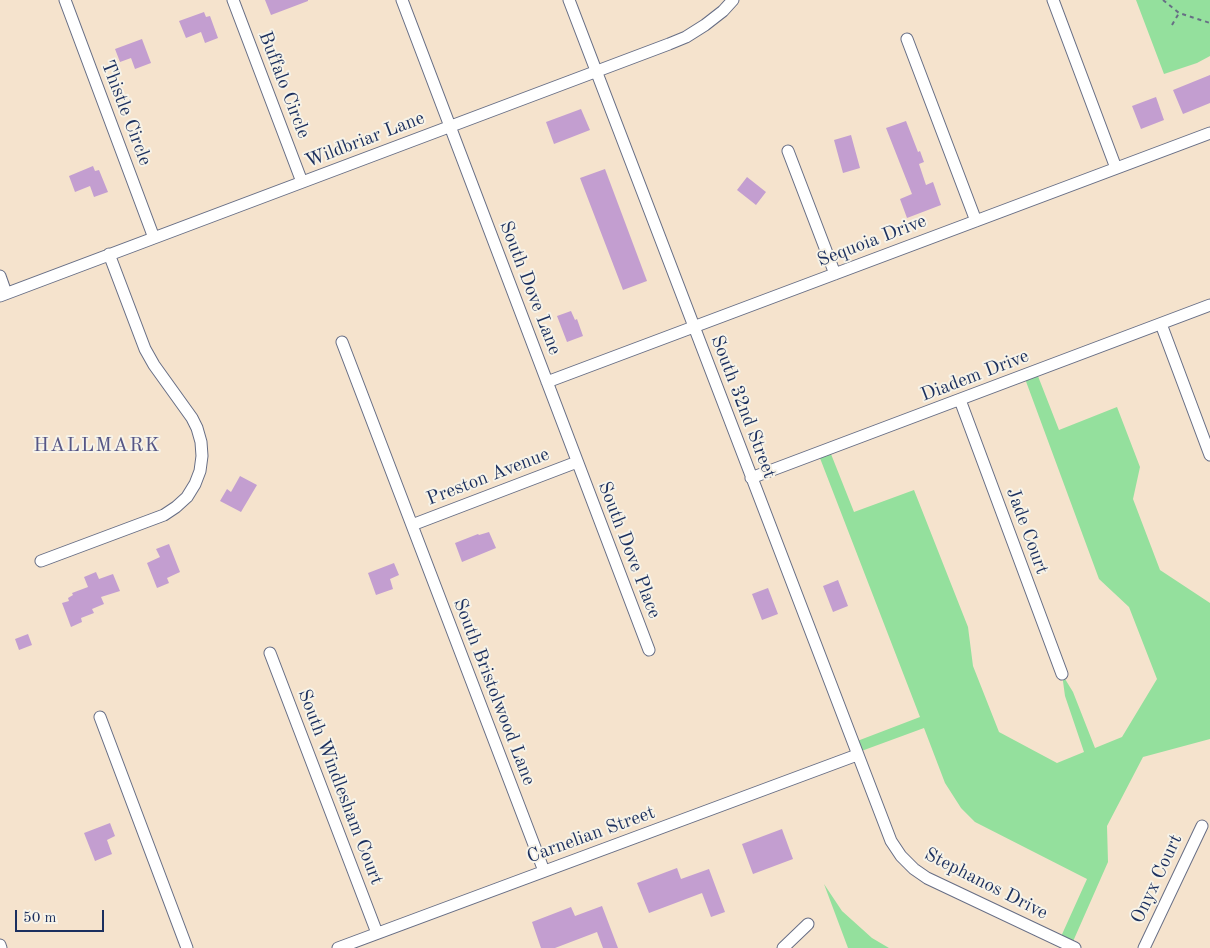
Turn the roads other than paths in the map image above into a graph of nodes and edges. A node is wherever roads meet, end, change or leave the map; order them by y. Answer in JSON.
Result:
{"nodes":[{"id":1,"x":65,"y":0,"type":"edge"},
{"id":2,"x":233,"y":0,"type":"edge"},
{"id":3,"x":402,"y":0,"type":"edge"},
{"id":4,"x":569,"y":0,"type":"edge"},
{"id":5,"x":734,"y":0,"type":"edge"},
{"id":6,"x":1053,"y":0,"type":"edge"},
{"id":7,"x":907,"y":39,"type":"dead end"},
{"id":8,"x":596,"y":72,"type":"junction"},
{"id":9,"x":450,"y":127,"type":"junction"},
{"id":10,"x":1210,"y":133,"type":"edge"},
{"id":11,"x":788,"y":151,"type":"dead end"},
{"id":12,"x":1116,"y":168,"type":"junction"},
{"id":13,"x":302,"y":182,"type":"junction"},
{"id":14,"x":976,"y":221,"type":"junction"},
{"id":15,"x":154,"y":238,"type":"junction"},
{"id":16,"x":110,"y":254,"type":"junction"},
{"id":17,"x":835,"y":274,"type":"junction"},
{"id":18,"x":0,"y":276,"type":"edge"},
{"id":19,"x":3,"y":295,"type":"edge"},
{"id":20,"x":1210,"y":305,"type":"edge"},
{"id":21,"x":1161,"y":324,"type":"junction"},
{"id":22,"x":694,"y":327,"type":"junction"},
{"id":23,"x":342,"y":342,"type":"dead end"},
{"id":24,"x":547,"y":382,"type":"junction"},
{"id":25,"x":960,"y":400,"type":"junction"},
{"id":26,"x":1210,"y":455,"type":"edge"},
{"id":27,"x":577,"y":462,"type":"junction"},
{"id":28,"x":751,"y":478,"type":"junction"},
{"id":29,"x":412,"y":525,"type":"junction"},
{"id":30,"x":41,"y":561,"type":"dead end"},
{"id":31,"x":649,"y":650,"type":"dead end"},
{"id":32,"x":270,"y":653,"type":"dead end"},
{"id":33,"x":1062,"y":674,"type":"dead end"},
{"id":34,"x":100,"y":717,"type":"dead end"},
{"id":35,"x":857,"y":755,"type":"junction"},
{"id":36,"x":1202,"y":826,"type":"dead end"},
{"id":37,"x":544,"y":871,"type":"junction"},
{"id":38,"x":808,"y":924,"type":"dead end"},
{"id":39,"x":377,"y":934,"type":"junction"},
{"id":40,"x":187,"y":948,"type":"edge"},
{"id":41,"x":340,"y":948,"type":"edge"},
{"id":42,"x":783,"y":948,"type":"edge"},
{"id":43,"x":1076,"y":948,"type":"edge"},
{"id":44,"x":1144,"y":948,"type":"edge"}],
"edges":[{"from":1,"to":15,"type":"street","name":"Thistle Circle"},
{"from":2,"to":13,"type":"street","name":"Buffalo Circle"},
{"from":3,"to":9,"type":"street","name":"South Dove Lane"},
{"from":4,"to":8,"type":"street","name":"South 32nd Street"},
{"from":5,"to":8,"type":"street","name":"Wildbriar Lane"},
{"from":6,"to":12,"type":"street"},
{"from":7,"to":14,"type":"street"},
{"from":8,"to":9,"type":"street","name":"Wildbriar Lane"},
{"from":8,"to":22,"type":"street","name":"South 32nd Street"},
{"from":9,"to":13,"type":"street","name":"Wildbriar Lane"},
{"from":9,"to":24,"type":"street","name":"South Dove Lane"},
{"from":10,"to":12,"type":"street","name":"Sequoia Drive"},
{"from":11,"to":17,"type":"street"},
{"from":12,"to":14,"type":"street","name":"Sequoia Drive"},
{"from":13,"to":15,"type":"street","name":"Wildbriar Lane"},
{"from":14,"to":17,"type":"street","name":"Sequoia Drive"},
{"from":15,"to":16,"type":"street","name":"Wildbriar Lane"},
{"from":16,"to":19,"type":"street","name":"Wildbriar Lane"},
{"from":16,"to":30,"type":"street"},
{"from":17,"to":22,"type":"street","name":"Sequoia Drive"},
{"from":18,"to":19,"type":"street"},
{"from":20,"to":21,"type":"street","name":"Diadem Drive"},
{"from":21,"to":25,"type":"street","name":"Diadem Drive"},
{"from":21,"to":26,"type":"street"},
{"from":22,"to":24,"type":"street","name":"Sequoia Drive"},
{"from":22,"to":28,"type":"street","name":"South 32nd Street"},
{"from":23,"to":29,"type":"street","name":"South Bristolwood Lane"},
{"from":24,"to":27,"type":"street","name":"South Dove Lane"},
{"from":25,"to":28,"type":"street","name":"Diadem Drive"},
{"from":25,"to":33,"type":"street","name":"Jade Court"},
{"from":27,"to":29,"type":"street","name":"Preston Avenue"},
{"from":27,"to":31,"type":"street","name":"South Dove Place"},
{"from":28,"to":35,"type":"street","name":"South 32nd Street"},
{"from":29,"to":37,"type":"street","name":"South Bristolwood Lane"},
{"from":32,"to":39,"type":"street","name":"South Windlesham Court"},
{"from":34,"to":40,"type":"street"},
{"from":35,"to":37,"type":"street","name":"Carnelian Street"},
{"from":35,"to":43,"type":"street","name":"Stephanos Drive"},
{"from":36,"to":44,"type":"street","name":"Onyx Court"},
{"from":37,"to":39,"type":"street","name":"Carnelian Street"},
{"from":38,"to":42,"type":"street"},
{"from":39,"to":41,"type":"street","name":"Carnelian Street"}]}
